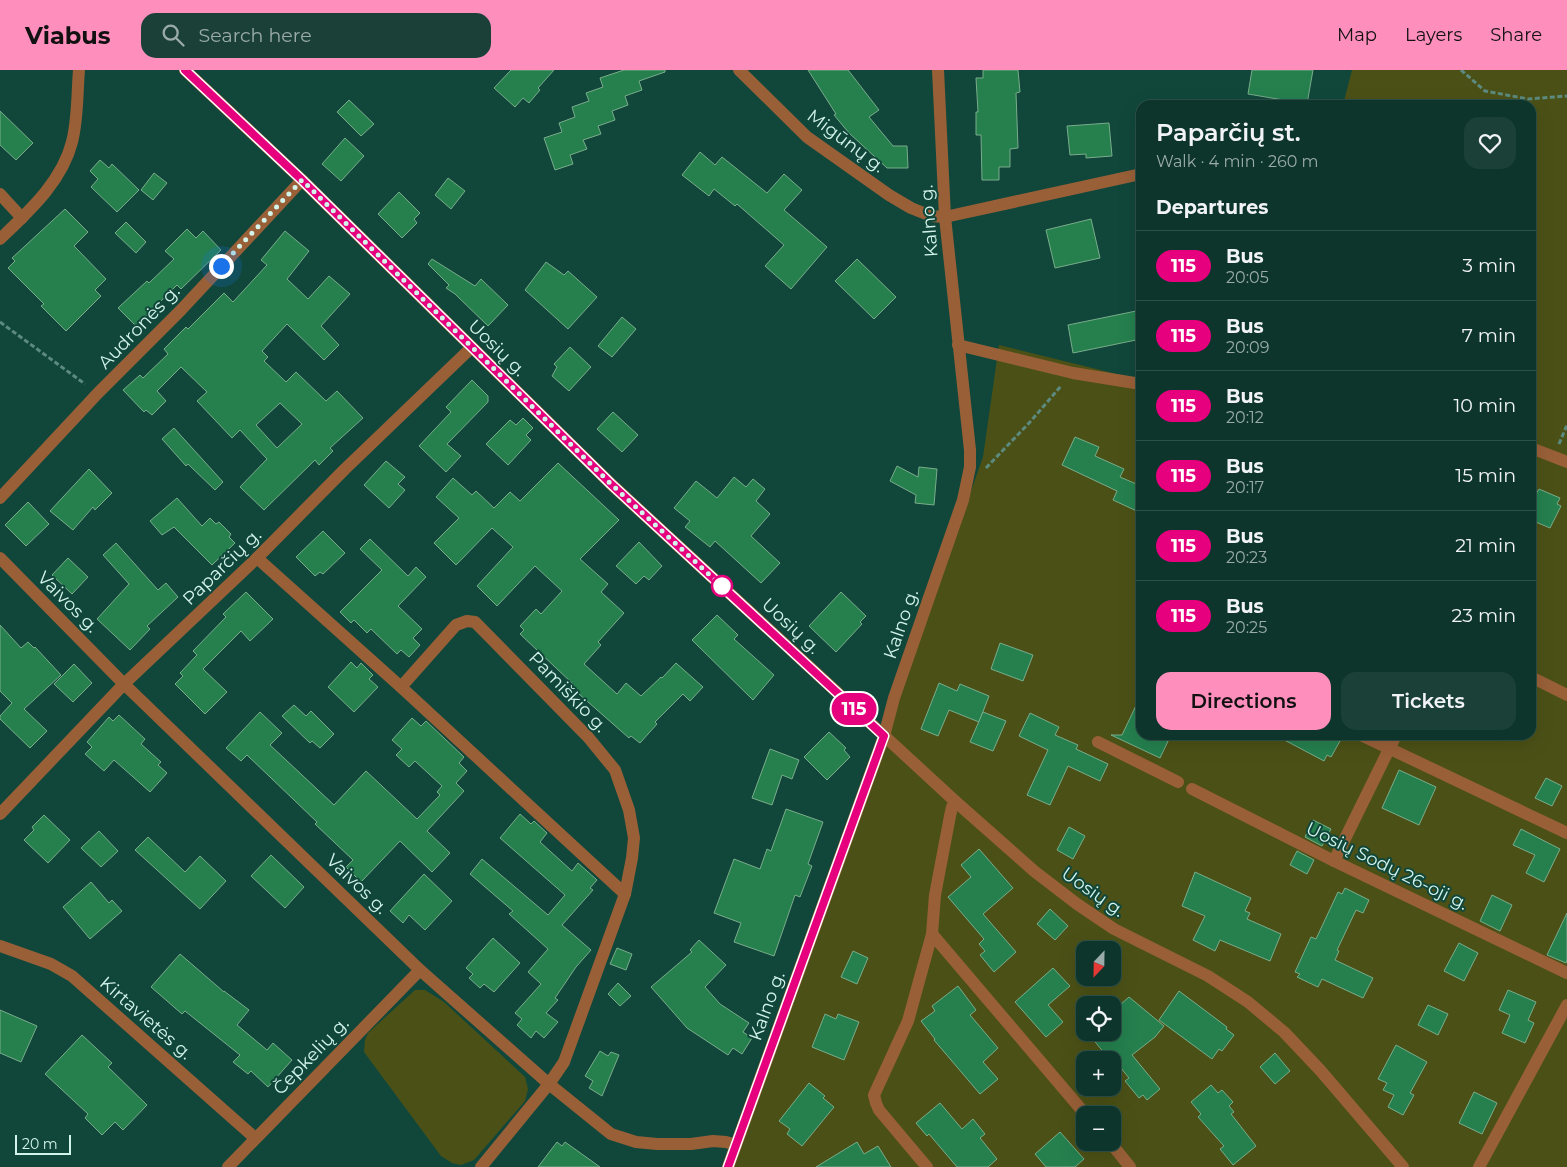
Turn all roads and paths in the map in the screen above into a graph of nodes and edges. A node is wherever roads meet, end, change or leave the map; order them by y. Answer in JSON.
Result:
{"nodes":[{"id":1,"x":79,"y":70,"type":"edge"},
{"id":2,"x":185,"y":70,"type":"edge"},
{"id":3,"x":739,"y":70,"type":"edge"},
{"id":4,"x":938,"y":70,"type":"edge"},
{"id":5,"x":1461,"y":70,"type":"edge"},
{"id":6,"x":1567,"y":96,"type":"edge"},
{"id":7,"x":1136,"y":175,"type":"edge"},
{"id":8,"x":302,"y":180,"type":"junction"},
{"id":9,"x":0,"y":194,"type":"edge"},
{"id":10,"x":945,"y":216,"type":"junction"},
{"id":11,"x":22,"y":218,"type":"junction"},
{"id":12,"x":0,"y":239,"type":"edge"},
{"id":13,"x":0,"y":322,"type":"edge"},
{"id":14,"x":958,"y":345,"type":"junction"},
{"id":15,"x":472,"y":348,"type":"junction"},
{"id":16,"x":1072,"y":373,"type":"junction"},
{"id":17,"x":1136,"y":383,"type":"edge"},
{"id":18,"x":98,"y":394,"type":"junction"},
{"id":19,"x":1567,"y":425,"type":"edge"},
{"id":20,"x":1536,"y":450,"type":"edge"},
{"id":21,"x":1554,"y":456,"type":"junction"},
{"id":22,"x":1567,"y":462,"type":"edge"},
{"id":23,"x":986,"y":468,"type":"dead end"},
{"id":24,"x":0,"y":498,"type":"edge"},
{"id":25,"x":0,"y":558,"type":"edge"},
{"id":26,"x":257,"y":558,"type":"junction"},
{"id":27,"x":1536,"y":679,"type":"edge"},
{"id":28,"x":124,"y":684,"type":"junction"},
{"id":29,"x":401,"y":686,"type":"junction"},
{"id":30,"x":1567,"y":694,"type":"edge"},
{"id":31,"x":884,"y":736,"type":"junction"},
{"id":32,"x":1371,"y":740,"type":"edge"},
{"id":33,"x":1394,"y":740,"type":"edge"},
{"id":34,"x":1098,"y":742,"type":"dead end"},
{"id":35,"x":1389,"y":749,"type":"junction"},
{"id":36,"x":1178,"y":782,"type":"dead end"},
{"id":37,"x":1192,"y":789,"type":"dead end"},
{"id":38,"x":956,"y":802,"type":"junction"},
{"id":39,"x":0,"y":814,"type":"edge"},
{"id":40,"x":1567,"y":833,"type":"edge"},
{"id":41,"x":1334,"y":861,"type":"junction"},
{"id":42,"x":625,"y":894,"type":"junction"},
{"id":43,"x":932,"y":934,"type":"junction"},
{"id":44,"x":0,"y":946,"type":"edge"},
{"id":45,"x":420,"y":970,"type":"junction"},
{"id":46,"x":1567,"y":973,"type":"edge"},
{"id":47,"x":1567,"y":1005,"type":"edge"},
{"id":48,"x":549,"y":1084,"type":"junction"},
{"id":49,"x":1078,"y":1106,"type":"edge"},
{"id":50,"x":255,"y":1138,"type":"junction"},
{"id":51,"x":736,"y":1145,"type":"junction"},
{"id":52,"x":1117,"y":1151,"type":"edge"},
{"id":53,"x":228,"y":1167,"type":"edge"},
{"id":54,"x":481,"y":1167,"type":"edge"},
{"id":55,"x":728,"y":1167,"type":"edge"},
{"id":56,"x":927,"y":1167,"type":"edge"},
{"id":57,"x":1130,"y":1167,"type":"edge"},
{"id":58,"x":1403,"y":1167,"type":"edge"},
{"id":59,"x":1480,"y":1167,"type":"edge"}],
"edges":[{"from":1,"to":11,"type":"street"},
{"from":2,"to":8,"type":"street","name":"Uosių g."},
{"from":3,"to":10,"type":"street","name":"Migūnų g."},
{"from":4,"to":10,"type":"street","name":"Kalno g."},
{"from":5,"to":6,"type":"path"},
{"from":7,"to":10,"type":"street"},
{"from":8,"to":15,"type":"street","name":"Uosių g."},
{"from":8,"to":18,"type":"street","name":"Audronės g."},
{"from":9,"to":11,"type":"street"},
{"from":10,"to":14,"type":"street","name":"Kalno g."},
{"from":11,"to":12,"type":"street"},
{"from":13,"to":18,"type":"path"},
{"from":14,"to":16,"type":"street"},
{"from":14,"to":31,"type":"street","name":"Kalno g."},
{"from":15,"to":26,"type":"street","name":"Paparčių g."},
{"from":15,"to":31,"type":"street","name":"Uosių g."},
{"from":16,"to":17,"type":"street"},
{"from":16,"to":23,"type":"path"},
{"from":18,"to":24,"type":"street","name":"Audronės g."},
{"from":19,"to":21,"type":"path"},
{"from":20,"to":21,"type":"street"},
{"from":21,"to":22,"type":"street"},
{"from":25,"to":28,"type":"street","name":"Vaivos g."},
{"from":26,"to":28,"type":"street","name":"Paparčių g."},
{"from":26,"to":29,"type":"street"},
{"from":27,"to":30,"type":"street"},
{"from":28,"to":39,"type":"street","name":"Paparčių g."},
{"from":28,"to":45,"type":"street","name":"Vaivos g."},
{"from":29,"to":42,"type":"street"},
{"from":29,"to":42,"type":"street","name":"Pamiškio g."},
{"from":31,"to":38,"type":"street","name":"Uosių g."},
{"from":31,"to":51,"type":"street","name":"Kalno g."},
{"from":32,"to":35,"type":"street"},
{"from":33,"to":35,"type":"street"},
{"from":34,"to":36,"type":"street"},
{"from":35,"to":40,"type":"street"},
{"from":35,"to":41,"type":"street"},
{"from":37,"to":41,"type":"street","name":"Uosių Sodų 26-oji g."},
{"from":38,"to":43,"type":"street"},
{"from":38,"to":58,"type":"street","name":"Uosių g."},
{"from":41,"to":46,"type":"street","name":"Uosių Sodų 26-oji g."},
{"from":42,"to":48,"type":"street","name":"Pamiškio g."},
{"from":43,"to":49,"type":"street"},
{"from":43,"to":56,"type":"street"},
{"from":44,"to":50,"type":"street","name":"Kirtavietės g."},
{"from":45,"to":48,"type":"street","name":"Vaivos g."},
{"from":45,"to":50,"type":"street","name":"Čepkelių g."},
{"from":47,"to":59,"type":"street"},
{"from":48,"to":51,"type":"street","name":"Vaivos g."},
{"from":48,"to":54,"type":"street","name":"Pamiškio g."},
{"from":50,"to":53,"type":"street","name":"Čepkelių g."},
{"from":51,"to":55,"type":"street","name":"Kalno g."},
{"from":52,"to":57,"type":"street"}]}
